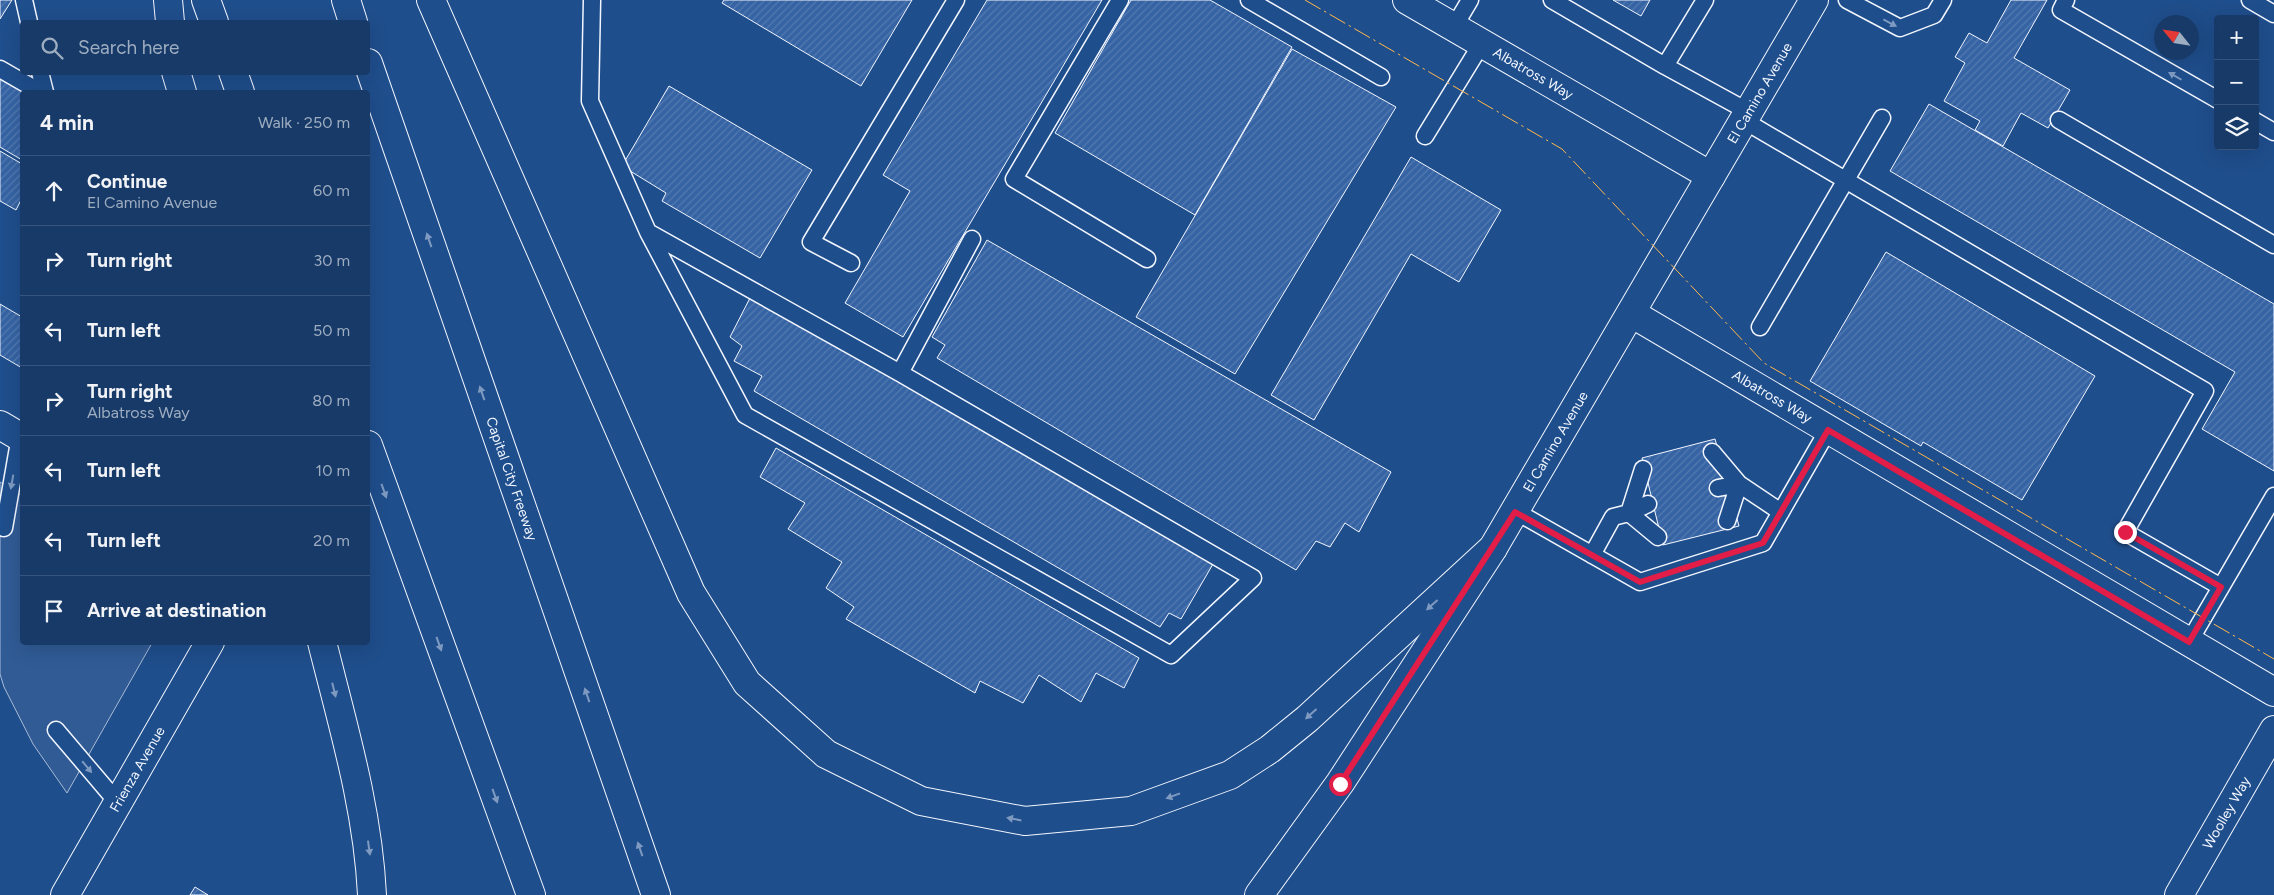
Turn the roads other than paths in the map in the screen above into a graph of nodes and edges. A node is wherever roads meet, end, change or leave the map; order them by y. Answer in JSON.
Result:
{"nodes":[{"id":1,"x":24,"y":0,"type":"edge"},
{"id":2,"x":168,"y":0,"type":"edge"},
{"id":3,"x":206,"y":0,"type":"edge"},
{"id":4,"x":346,"y":0,"type":"edge"},
{"id":5,"x":431,"y":0,"type":"edge"},
{"id":6,"x":592,"y":0,"type":"edge"},
{"id":7,"x":956,"y":0,"type":"edge"},
{"id":8,"x":1120,"y":0,"type":"edge"},
{"id":9,"x":1249,"y":0,"type":"edge"},
{"id":10,"x":1407,"y":0,"type":"edge"},
{"id":11,"x":1470,"y":0,"type":"edge"},
{"id":12,"x":1552,"y":0,"type":"edge"},
{"id":13,"x":1705,"y":0,"type":"edge"},
{"id":14,"x":1814,"y":0,"type":"edge"},
{"id":15,"x":1847,"y":0,"type":"edge"},
{"id":16,"x":1944,"y":0,"type":"edge"},
{"id":17,"x":2066,"y":0,"type":"edge"},
{"id":18,"x":2250,"y":0,"type":"edge"},
{"id":19,"x":2274,"y":14,"type":"edge"},
{"id":20,"x":29,"y":20,"type":"edge"},
{"id":21,"x":170,"y":20,"type":"edge"},
{"id":22,"x":213,"y":20,"type":"edge"},
{"id":23,"x":352,"y":20,"type":"edge"},
{"id":24,"x":1454,"y":27,"type":"junction"},
{"id":25,"x":1482,"y":43,"type":"junction"},
{"id":26,"x":1665,"y":66,"type":"junction"},
{"id":27,"x":0,"y":68,"type":"edge"},
{"id":28,"x":370,"y":69,"type":"edge"},
{"id":29,"x":41,"y":75,"type":"edge"},
{"id":30,"x":177,"y":75,"type":"edge"},
{"id":31,"x":233,"y":75,"type":"edge"},
{"id":32,"x":1381,"y":77,"type":"dead end"},
{"id":33,"x":37,"y":90,"type":"edge"},
{"id":34,"x":44,"y":90,"type":"edge"},
{"id":35,"x":181,"y":90,"type":"edge"},
{"id":36,"x":239,"y":90,"type":"edge"},
{"id":37,"x":2214,"y":98,"type":"edge"},
{"id":38,"x":1746,"y":116,"type":"junction"},
{"id":39,"x":1882,"y":118,"type":"dead end"},
{"id":40,"x":2059,"y":120,"type":"dead end"},
{"id":41,"x":2259,"y":123,"type":"edge"},
{"id":42,"x":2274,"y":132,"type":"edge"},
{"id":43,"x":1425,"y":136,"type":"dead end"},
{"id":44,"x":1711,"y":176,"type":"junction"},
{"id":45,"x":1846,"y":180,"type":"junction"},
{"id":46,"x":648,"y":232,"type":"junction"},
{"id":47,"x":972,"y":239,"type":"dead end"},
{"id":48,"x":2274,"y":245,"type":"edge"},
{"id":49,"x":1147,"y":259,"type":"dead end"},
{"id":50,"x":851,"y":263,"type":"dead end"},
{"id":51,"x":1631,"y":313,"type":"junction"},
{"id":52,"x":1760,"y":327,"type":"dead end"},
{"id":53,"x":900,"y":374,"type":"junction"},
{"id":54,"x":1828,"y":430,"type":"junction"},
{"id":55,"x":14,"y":433,"type":"edge"},
{"id":56,"x":370,"y":451,"type":"edge"},
{"id":57,"x":1712,"y":452,"type":"dead end"},
{"id":58,"x":1643,"y":469,"type":"dead end"},
{"id":59,"x":1739,"y":484,"type":"junction"},
{"id":60,"x":1718,"y":488,"type":"dead end"},
{"id":61,"x":2274,"y":496,"type":"edge"},
{"id":62,"x":1648,"y":504,"type":"dead end"},
{"id":63,"x":1515,"y":512,"type":"junction"},
{"id":64,"x":1781,"y":512,"type":"junction"},
{"id":65,"x":1630,"y":513,"type":"junction"},
{"id":66,"x":1727,"y":520,"type":"dead end"},
{"id":67,"x":4,"y":528,"type":"dead end"},
{"id":68,"x":1658,"y":537,"type":"dead end"},
{"id":69,"x":1493,"y":548,"type":"junction"},
{"id":70,"x":1592,"y":555,"type":"junction"},
{"id":71,"x":2221,"y":587,"type":"junction"},
{"id":72,"x":2189,"y":642,"type":"junction"},
{"id":73,"x":208,"y":645,"type":"edge"},
{"id":74,"x":323,"y":645,"type":"edge"},
{"id":75,"x":2274,"y":692,"type":"edge"},
{"id":76,"x":56,"y":730,"type":"dead end"},
{"id":77,"x":2274,"y":730,"type":"edge"},
{"id":78,"x":118,"y":803,"type":"junction"},
{"id":79,"x":65,"y":895,"type":"edge"},
{"id":80,"x":372,"y":895,"type":"edge"},
{"id":81,"x":531,"y":895,"type":"edge"},
{"id":82,"x":656,"y":895,"type":"edge"},
{"id":83,"x":1259,"y":895,"type":"edge"},
{"id":84,"x":2179,"y":895,"type":"edge"}],
"edges":[{"from":1,"to":20,"type":"lane"},
{"from":2,"to":21,"type":"main road"},
{"from":3,"to":22,"type":"main road"},
{"from":4,"to":23,"type":"main road"},
{"from":69,"to":5,"type":"main road","one_way":true},
{"from":6,"to":46,"type":"lane"},
{"from":7,"to":50,"type":"lane"},
{"from":8,"to":49,"type":"lane"},
{"from":9,"to":32,"type":"lane"},
{"from":10,"to":24,"type":"main road","name":"Albatross Way"},
{"from":11,"to":24,"type":"lane"},
{"from":12,"to":26,"type":"lane"},
{"from":13,"to":26,"type":"lane"},
{"from":14,"to":38,"type":"main road","name":"El Camino Avenue"},
{"from":15,"to":16,"type":"lane","one_way":true},
{"from":37,"to":17,"type":"lane","one_way":true},
{"from":18,"to":19,"type":"lane"},
{"from":24,"to":25,"type":"main road","name":"Albatross Way"},
{"from":25,"to":43,"type":"lane"},
{"from":25,"to":44,"type":"main road","name":"Albatross Way"},
{"from":26,"to":38,"type":"lane"},
{"from":27,"to":33,"type":"lane"},
{"from":82,"to":28,"type":"main road","name":"Capital City Freeway","one_way":true},
{"from":29,"to":34,"type":"lane"},
{"from":30,"to":35,"type":"main road"},
{"from":31,"to":36,"type":"main road"},
{"from":38,"to":44,"type":"main road","name":"El Camino Avenue"},
{"from":38,"to":45,"type":"lane"},
{"from":39,"to":45,"type":"lane"},
{"from":40,"to":48,"type":"lane"},
{"from":41,"to":42,"type":"lane"},
{"from":44,"to":51,"type":"main road","name":"El Camino Avenue"},
{"from":45,"to":52,"type":"lane"},
{"from":45,"to":71,"type":"lane"},
{"from":46,"to":53,"type":"lane"},
{"from":46,"to":53,"type":"lane"},
{"from":47,"to":53,"type":"lane"},
{"from":51,"to":54,"type":"main road","name":"Albatross Way"},
{"from":51,"to":63,"type":"main road","name":"El Camino Avenue"},
{"from":54,"to":64,"type":"lane"},
{"from":54,"to":72,"type":"main road","name":"Albatross Way"},
{"from":55,"to":67,"type":"lane","one_way":true},
{"from":56,"to":81,"type":"main road","one_way":true},
{"from":57,"to":59,"type":"lane"},
{"from":58,"to":65,"type":"lane"},
{"from":59,"to":60,"type":"lane"},
{"from":59,"to":64,"type":"lane"},
{"from":59,"to":66,"type":"lane"},
{"from":61,"to":71,"type":"lane"},
{"from":62,"to":65,"type":"lane"},
{"from":63,"to":69,"type":"main road","name":"El Camino Avenue"},
{"from":63,"to":70,"type":"lane"},
{"from":64,"to":70,"type":"lane"},
{"from":65,"to":68,"type":"lane"},
{"from":65,"to":70,"type":"lane"},
{"from":69,"to":83,"type":"main road","name":"El Camino Avenue"},
{"from":71,"to":72,"type":"lane"},
{"from":72,"to":75,"type":"main road","name":"Albatross Way"},
{"from":73,"to":78,"type":"main road","name":"Frienza Avenue"},
{"from":74,"to":80,"type":"main road","one_way":true},
{"from":76,"to":78,"type":"lane","one_way":true},
{"from":77,"to":84,"type":"main road","name":"Woolley Way"},
{"from":78,"to":79,"type":"main road","name":"Frienza Avenue"}]}
